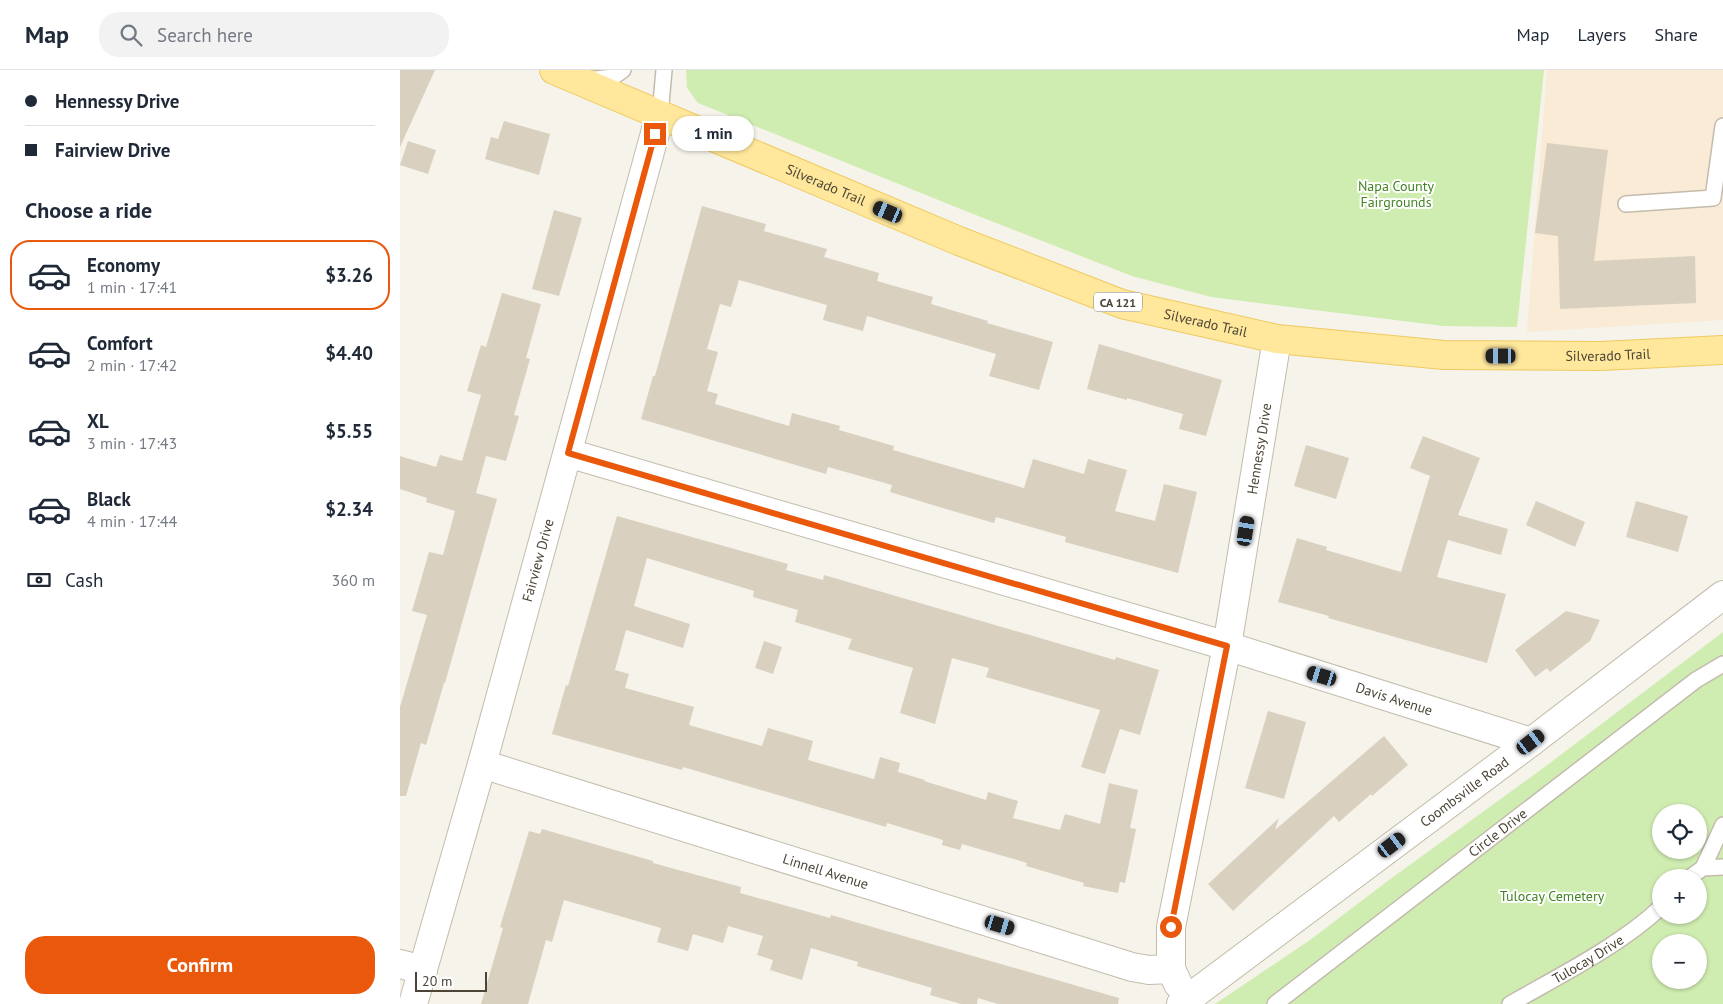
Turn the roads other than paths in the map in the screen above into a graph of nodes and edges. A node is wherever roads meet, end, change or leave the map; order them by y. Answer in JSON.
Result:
{"nodes":[{"id":1,"x":554,"y":70,"type":"edge"},
{"id":2,"x":623,"y":70,"type":"edge"},
{"id":3,"x":664,"y":70,"type":"edge"},
{"id":4,"x":578,"y":80,"type":"junction"},
{"id":5,"x":660,"y":115,"type":"junction"},
{"id":6,"x":1723,"y":126,"type":"edge"},
{"id":7,"x":1626,"y":204,"type":"dead end"},
{"id":8,"x":1277,"y":339,"type":"junction"},
{"id":9,"x":1723,"y":350,"type":"edge"},
{"id":10,"x":568,"y":453,"type":"junction"},
{"id":11,"x":1721,"y":603,"type":"edge"},
{"id":12,"x":1227,"y":646,"type":"junction"},
{"id":13,"x":1723,"y":664,"type":"edge"},
{"id":14,"x":1531,"y":742,"type":"junction"},
{"id":15,"x":482,"y":764,"type":"junction"},
{"id":16,"x":1723,"y":825,"type":"edge"},
{"id":17,"x":1723,"y":867,"type":"edge"},
{"id":18,"x":1703,"y":868,"type":"joint"},
{"id":19,"x":1652,"y":915,"type":"edge"},
{"id":20,"x":411,"y":967,"type":"edge"},
{"id":21,"x":1171,"y":968,"type":"junction"},
{"id":22,"x":1183,"y":1002,"type":"edge"},
{"id":23,"x":413,"y":1004,"type":"edge"},
{"id":24,"x":1275,"y":1004,"type":"edge"},
{"id":25,"x":1510,"y":1004,"type":"edge"}],
"edges":[{"from":1,"to":4,"type":"main road","name":"Silverado Trail","number":"CA 121"},
{"from":2,"to":4,"type":"lane"},
{"from":3,"to":5,"type":"lane"},
{"from":4,"to":5,"type":"main road","name":"Silverado Trail","number":"CA 121"},
{"from":5,"to":8,"type":"main road","name":"Silverado Trail","number":"CA 121"},
{"from":5,"to":10,"type":"street","name":"Fairview Drive"},
{"from":6,"to":7,"type":"lane"},
{"from":8,"to":9,"type":"main road","name":"Silverado Trail","number":"CA 121"},
{"from":8,"to":12,"type":"street","name":"Hennessy Drive"},
{"from":10,"to":12,"type":"street","name":"Davis Avenue"},
{"from":10,"to":15,"type":"street","name":"Fairview Drive"},
{"from":11,"to":14,"type":"street","name":"Coombsville Road"},
{"from":12,"to":14,"type":"street","name":"Davis Avenue"},
{"from":12,"to":21,"type":"street","name":"Hennessy Drive"},
{"from":13,"to":24,"type":"lane","name":"Circle Drive"},
{"from":14,"to":22,"type":"street","name":"Coombsville Road"},
{"from":15,"to":20,"type":"street","name":"Fairview Drive"},
{"from":15,"to":21,"type":"street","name":"Linnell Avenue"},
{"from":16,"to":18,"type":"lane"},
{"from":17,"to":18,"type":"lane"},
{"from":19,"to":25,"type":"lane","name":"Tulocay Drive"},
{"from":20,"to":23,"type":"street","name":"Fairview Drive"},
{"from":21,"to":22,"type":"street","name":"Hennessy Drive"}]}
